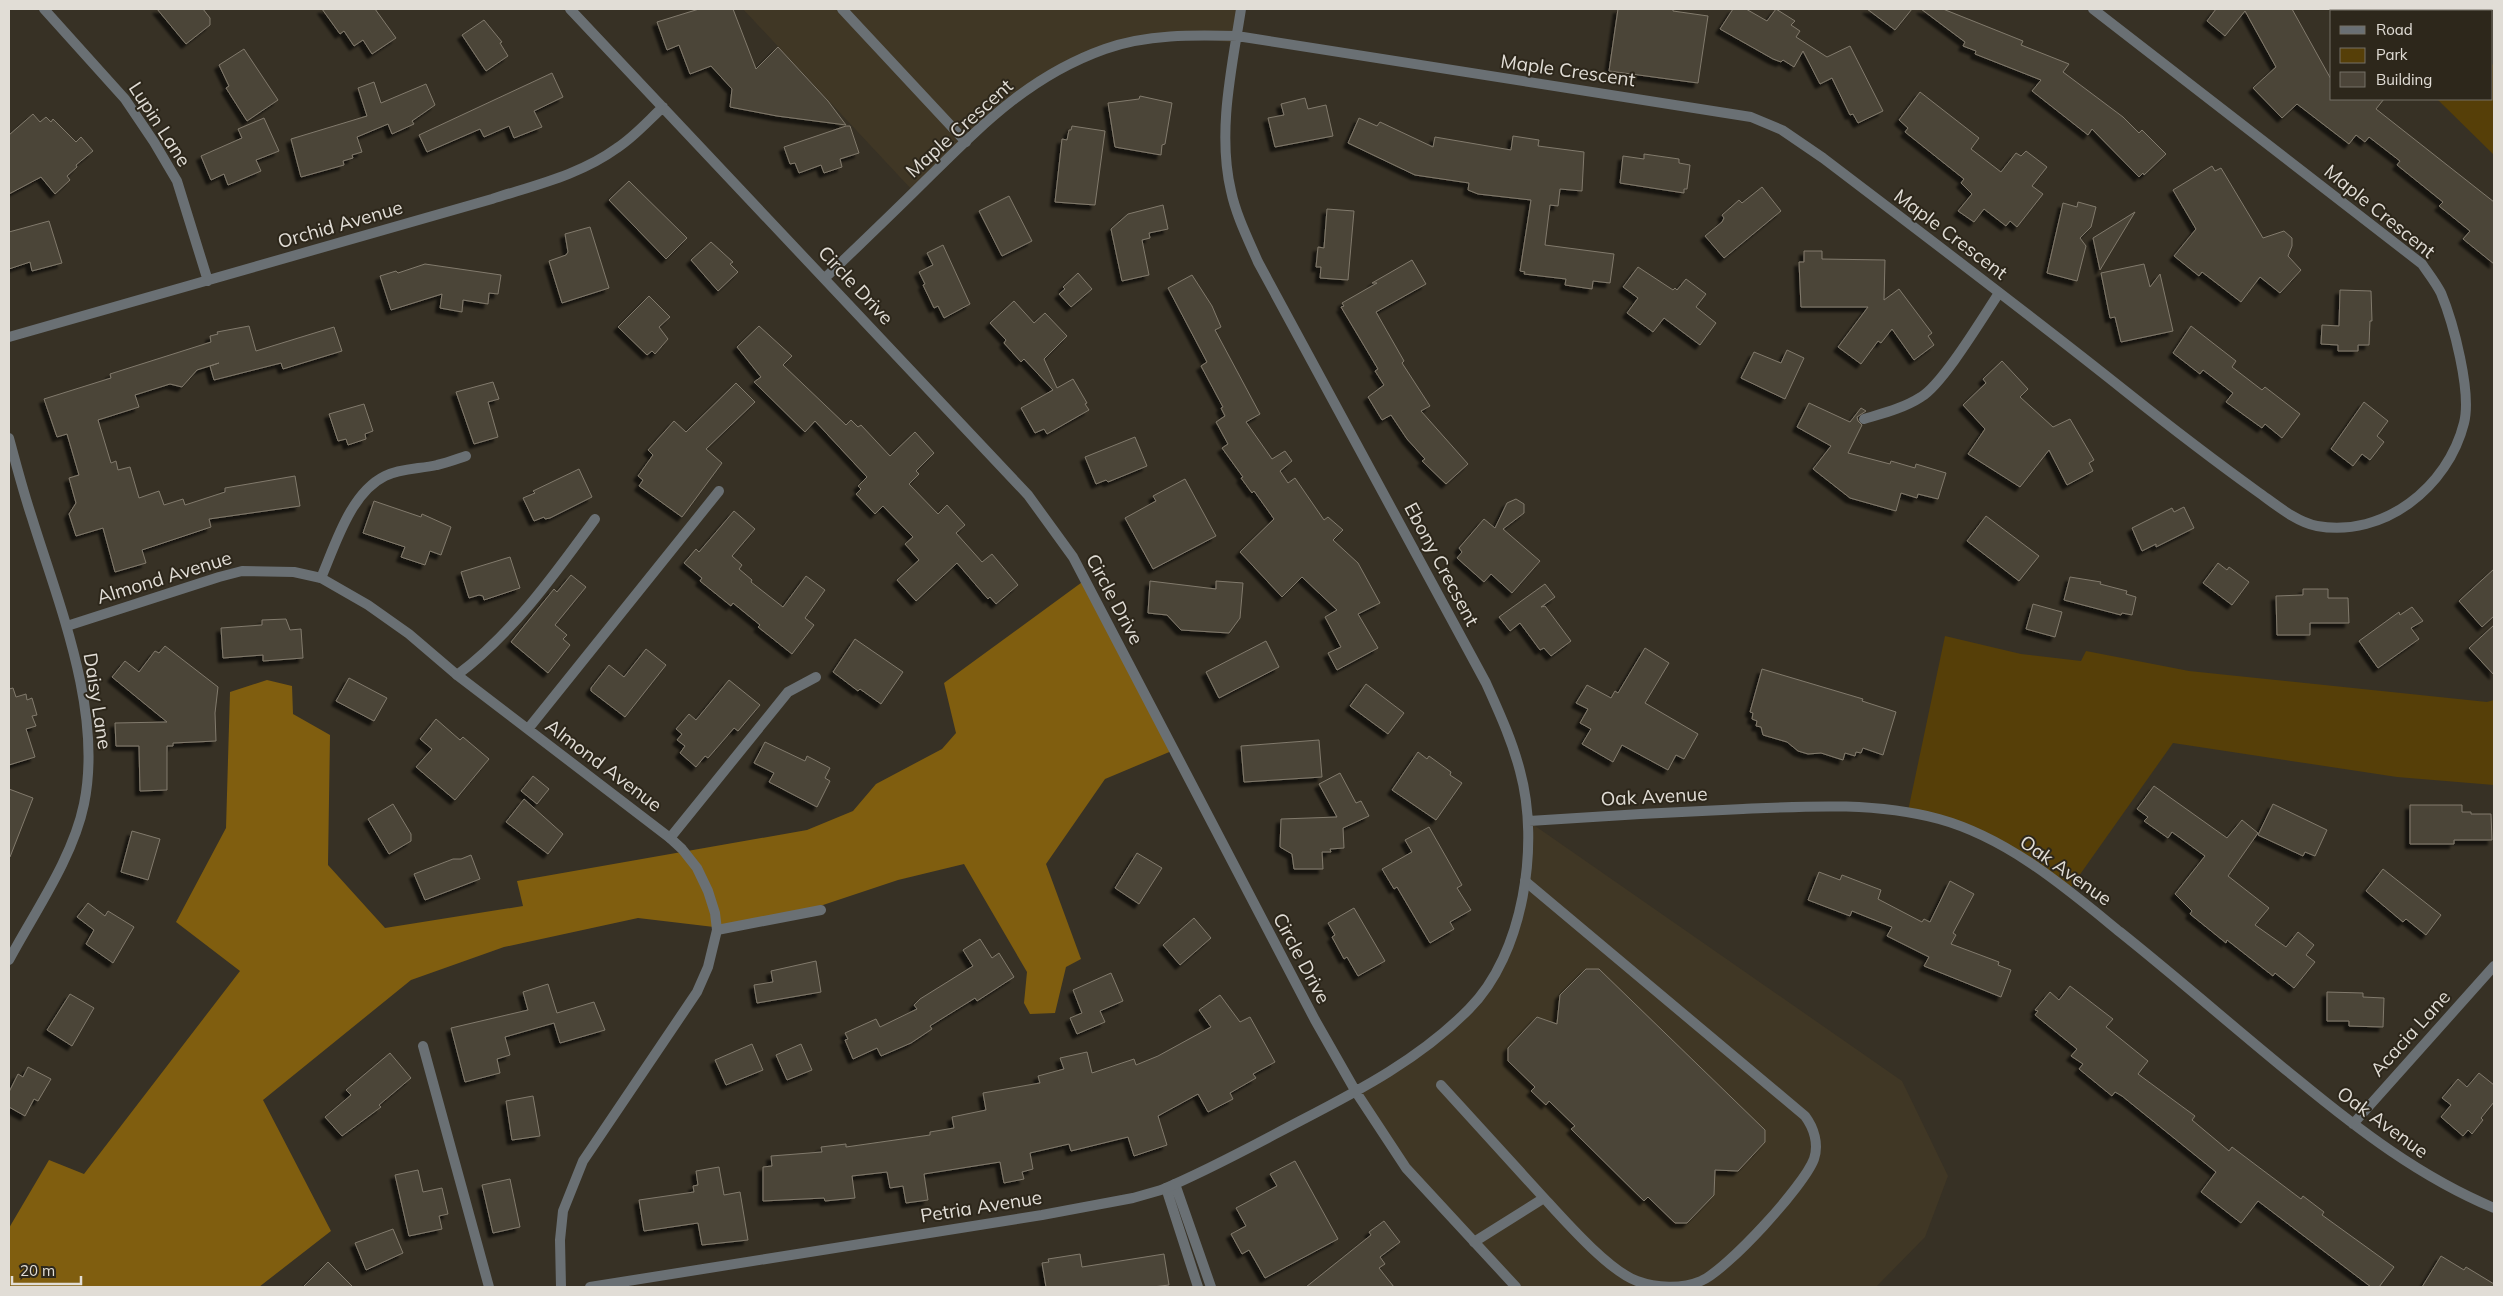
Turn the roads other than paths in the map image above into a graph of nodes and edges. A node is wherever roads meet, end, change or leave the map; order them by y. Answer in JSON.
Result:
{"nodes":[{"id":1,"x":44,"y":9,"type":"edge"},
{"id":2,"x":570,"y":9,"type":"edge"},
{"id":3,"x":842,"y":9,"type":"edge"},
{"id":4,"x":1241,"y":9,"type":"edge"},
{"id":5,"x":2093,"y":9,"type":"edge"},
{"id":6,"x":1237,"y":36,"type":"junction"},
{"id":7,"x":663,"y":107,"type":"junction"},
{"id":8,"x":966,"y":142,"type":"junction"},
{"id":9,"x":825,"y":278,"type":"junction"},
{"id":10,"x":208,"y":281,"type":"junction"},
{"id":11,"x":1999,"y":293,"type":"junction"},
{"id":12,"x":9,"y":337,"type":"edge"},
{"id":13,"x":1864,"y":419,"type":"dead end"},
{"id":14,"x":9,"y":438,"type":"edge"},
{"id":15,"x":466,"y":456,"type":"dead end"},
{"id":16,"x":719,"y":490,"type":"dead end"},
{"id":17,"x":595,"y":520,"type":"dead end"},
{"id":18,"x":321,"y":578,"type":"junction"},
{"id":19,"x":67,"y":626,"type":"junction"},
{"id":20,"x":457,"y":675,"type":"junction"},
{"id":21,"x":816,"y":677,"type":"dead end"},
{"id":22,"x":528,"y":729,"type":"junction"},
{"id":23,"x":1529,"y":821,"type":"junction"},
{"id":24,"x":670,"y":838,"type":"junction"},
{"id":25,"x":1525,"y":881,"type":"junction"},
{"id":26,"x":821,"y":910,"type":"dead end"},
{"id":27,"x":717,"y":930,"type":"junction"},
{"id":28,"x":9,"y":960,"type":"edge"},
{"id":29,"x":2494,"y":966,"type":"edge"},
{"id":30,"x":423,"y":1046,"type":"dead end"},
{"id":31,"x":1441,"y":1085,"type":"dead end"},
{"id":32,"x":1356,"y":1092,"type":"junction"},
{"id":33,"x":2353,"y":1124,"type":"junction"},
{"id":34,"x":1170,"y":1186,"type":"junction"},
{"id":35,"x":1544,"y":1198,"type":"junction"},
{"id":36,"x":2494,"y":1208,"type":"edge"},
{"id":37,"x":1474,"y":1242,"type":"junction"},
{"id":38,"x":489,"y":1287,"type":"edge"},
{"id":39,"x":561,"y":1287,"type":"edge"},
{"id":40,"x":590,"y":1287,"type":"edge"},
{"id":41,"x":1198,"y":1287,"type":"edge"},
{"id":42,"x":1211,"y":1287,"type":"edge"},
{"id":43,"x":1516,"y":1287,"type":"edge"}],
"edges":[{"from":1,"to":10,"type":"street","name":"Lupin Lane"},
{"from":2,"to":7,"type":"street","name":"Circle Drive"},
{"from":3,"to":8,"type":"street"},
{"from":4,"to":6,"type":"street","name":"Ebony Crecsent"},
{"from":5,"to":11,"type":"street","name":"Maple Crescent"},
{"from":6,"to":8,"type":"street","name":"Maple Crescent"},
{"from":6,"to":11,"type":"street","name":"Maple Crescent"},
{"from":6,"to":23,"type":"street","name":"Ebony Crecsent"},
{"from":7,"to":9,"type":"street","name":"Circle Drive"},
{"from":7,"to":10,"type":"street","name":"Orchid Avenue"},
{"from":8,"to":9,"type":"street","name":"Maple Crescent"},
{"from":9,"to":32,"type":"street","name":"Circle Drive"},
{"from":10,"to":12,"type":"street","name":"Orchid Avenue"},
{"from":11,"to":13,"type":"street"},
{"from":14,"to":19,"type":"street","name":"Daisy Lane"},
{"from":15,"to":18,"type":"street"},
{"from":16,"to":22,"type":"street"},
{"from":17,"to":20,"type":"street"},
{"from":18,"to":19,"type":"street","name":"Almond Avenue"},
{"from":18,"to":20,"type":"street","name":"Almond Avenue"},
{"from":19,"to":28,"type":"street","name":"Daisy Lane"},
{"from":20,"to":22,"type":"street","name":"Almond Avenue"},
{"from":21,"to":24,"type":"street"},
{"from":22,"to":24,"type":"street","name":"Almond Avenue"},
{"from":23,"to":25,"type":"street","name":"Ebony Crecsent"},
{"from":23,"to":33,"type":"street","name":"Oak Avenue"},
{"from":24,"to":27,"type":"street","name":"Almond Avenue"},
{"from":25,"to":32,"type":"street","name":"Ebony Crecsent"},
{"from":25,"to":35,"type":"street"},
{"from":26,"to":27,"type":"street"},
{"from":27,"to":39,"type":"street","name":"Almond Avenue"},
{"from":29,"to":33,"type":"street","name":"Acacia Lane"},
{"from":30,"to":38,"type":"street"},
{"from":31,"to":35,"type":"street"},
{"from":32,"to":34,"type":"street","name":"Petria Avenue"},
{"from":32,"to":37,"type":"street","name":"Circle Drive"},
{"from":33,"to":36,"type":"street","name":"Oak Avenue"},
{"from":34,"to":40,"type":"street","name":"Petria Avenue"},
{"from":34,"to":41,"type":"street"},
{"from":34,"to":42,"type":"street"},
{"from":35,"to":37,"type":"street"},
{"from":37,"to":43,"type":"street","name":"Circle Drive"}]}
